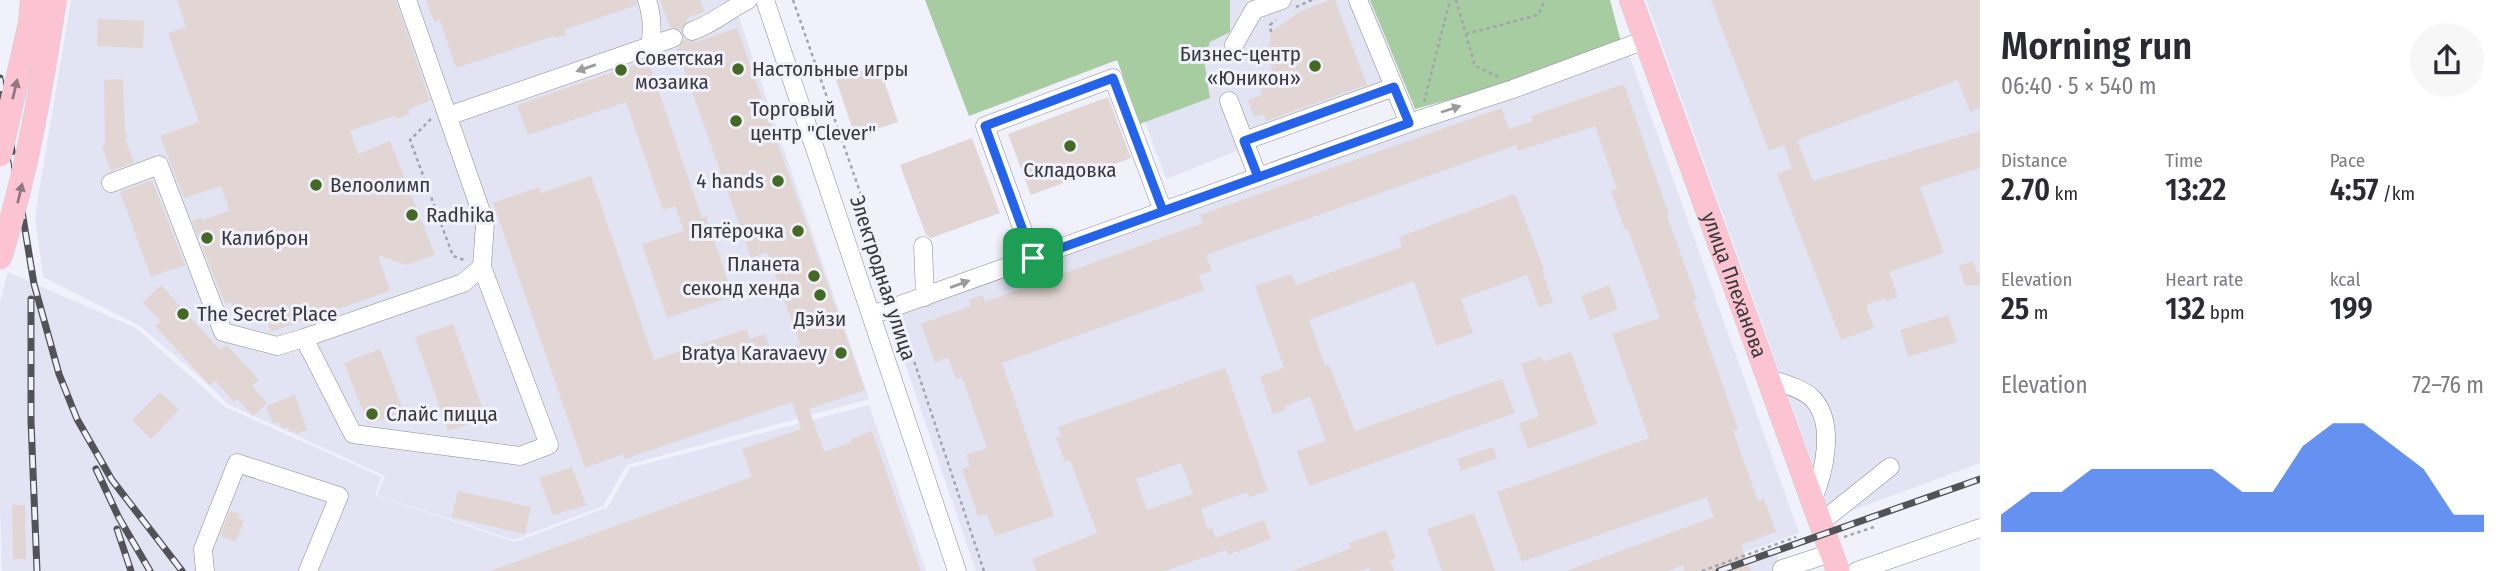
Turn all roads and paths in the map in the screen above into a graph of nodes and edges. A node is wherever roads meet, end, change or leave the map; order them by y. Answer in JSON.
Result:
{"nodes":[{"id":1,"x":32,"y":0,"type":"edge"},
{"id":2,"x":55,"y":0,"type":"edge"},
{"id":3,"x":407,"y":0,"type":"edge"},
{"id":4,"x":647,"y":0,"type":"edge"},
{"id":5,"x":748,"y":0,"type":"edge"},
{"id":6,"x":765,"y":0,"type":"edge"},
{"id":7,"x":793,"y":0,"type":"edge"},
{"id":8,"x":1282,"y":0,"type":"edge"},
{"id":9,"x":1358,"y":0,"type":"edge"},
{"id":10,"x":1450,"y":0,"type":"edge"},
{"id":11,"x":1456,"y":0,"type":"edge"},
{"id":12,"x":1545,"y":0,"type":"edge"},
{"id":13,"x":1631,"y":0,"type":"edge"},
{"id":14,"x":692,"y":31,"type":"dead end"},
{"id":15,"x":1466,"y":34,"type":"junction"},
{"id":16,"x":673,"y":37,"type":"dead end"},
{"id":17,"x":1645,"y":40,"type":"junction"},
{"id":18,"x":1234,"y":45,"type":"dead end"},
{"id":19,"x":650,"y":46,"type":"junction"},
{"id":20,"x":1499,"y":77,"type":"dead end"},
{"id":21,"x":1394,"y":87,"type":"junction"},
{"id":22,"x":1229,"y":101,"type":"dead end"},
{"id":23,"x":441,"y":116,"type":"junction"},
{"id":24,"x":1407,"y":119,"type":"junction"},
{"id":25,"x":1244,"y":141,"type":"junction"},
{"id":26,"x":0,"y":155,"type":"edge"},
{"id":27,"x":1258,"y":177,"type":"junction"},
{"id":28,"x":111,"y":183,"type":"dead end"},
{"id":29,"x":1163,"y":211,"type":"junction"},
{"id":30,"x":923,"y":246,"type":"dead end"},
{"id":31,"x":0,"y":258,"type":"edge"},
{"id":32,"x":1033,"y":258,"type":"junction"},
{"id":33,"x":482,"y":267,"type":"junction"},
{"id":34,"x":894,"y":297,"type":"dead end"},
{"id":35,"x":925,"y":297,"type":"junction"},
{"id":36,"x":872,"y":315,"type":"junction"},
{"id":37,"x":900,"y":317,"type":"dead end"},
{"id":38,"x":304,"y":338,"type":"junction"},
{"id":39,"x":1767,"y":378,"type":"junction"},
{"id":40,"x":1890,"y":467,"type":"dead end"},
{"id":41,"x":1812,"y":501,"type":"junction"},
{"id":42,"x":1820,"y":523,"type":"junction"},
{"id":43,"x":1874,"y":527,"type":"dead end"},
{"id":44,"x":1980,"y":528,"type":"edge"},
{"id":45,"x":1796,"y":537,"type":"dead end"},
{"id":46,"x":1837,"y":554,"type":"edge"},
{"id":47,"x":1782,"y":569,"type":"dead end"},
{"id":48,"x":205,"y":571,"type":"edge"},
{"id":49,"x":308,"y":571,"type":"edge"},
{"id":50,"x":957,"y":571,"type":"edge"},
{"id":51,"x":984,"y":571,"type":"edge"},
{"id":52,"x":1702,"y":571,"type":"edge"},
{"id":53,"x":1857,"y":571,"type":"edge"}],
"edges":[{"from":26,"to":1,"type":"main road","one_way":true,"bridge":true},
{"from":31,"to":2,"type":"main road","one_way":true,"bridge":true},
{"from":3,"to":23,"type":"street"},
{"from":4,"to":19,"type":"street"},
{"from":5,"to":14,"type":"street"},
{"from":6,"to":36,"type":"street","name":"Электродная улица"},
{"from":7,"to":34,"type":"path"},
{"from":8,"to":18,"type":"street"},
{"from":9,"to":21,"type":"street"},
{"from":10,"to":24,"type":"path"},
{"from":11,"to":15,"type":"path"},
{"from":12,"to":15,"type":"path"},
{"from":13,"to":17,"type":"main road","name":"улица Плеханова"},
{"from":15,"to":20,"type":"path"},
{"from":16,"to":19,"type":"street"},
{"from":24,"to":17,"type":"street","one_way":true},
{"from":17,"to":39,"type":"main road","name":"улица Плеханова"},
{"from":19,"to":23,"type":"street","one_way":true},
{"from":21,"to":24,"type":"street"},
{"from":21,"to":25,"type":"street"},
{"from":22,"to":25,"type":"street"},
{"from":23,"to":33,"type":"street"},
{"from":23,"to":33,"type":"path"},
{"from":24,"to":27,"type":"street"},
{"from":25,"to":27,"type":"street"},
{"from":27,"to":29,"type":"street"},
{"from":28,"to":38,"type":"street"},
{"from":29,"to":32,"type":"street"},
{"from":29,"to":32,"type":"street"},
{"from":30,"to":35,"type":"street"},
{"from":35,"to":32,"type":"street","one_way":true},
{"from":33,"to":38,"type":"street"},
{"from":33,"to":38,"type":"street"},
{"from":35,"to":36,"type":"street"},
{"from":36,"to":50,"type":"street","name":"Электродная улица"},
{"from":37,"to":51,"type":"path"},
{"from":39,"to":41,"type":"main road","name":"улица Плеханова"},
{"from":39,"to":41,"type":"street"},
{"from":40,"to":42,"type":"street"},
{"from":41,"to":42,"type":"main road","name":"улица Плеханова"},
{"from":42,"to":46,"type":"main road","name":"улица Плеханова"},
{"from":43,"to":46,"type":"path"},
{"from":44,"to":53,"type":"street"},
{"from":45,"to":52,"type":"path"},
{"from":46,"to":47,"type":"street"},
{"from":48,"to":49,"type":"street"}]}
